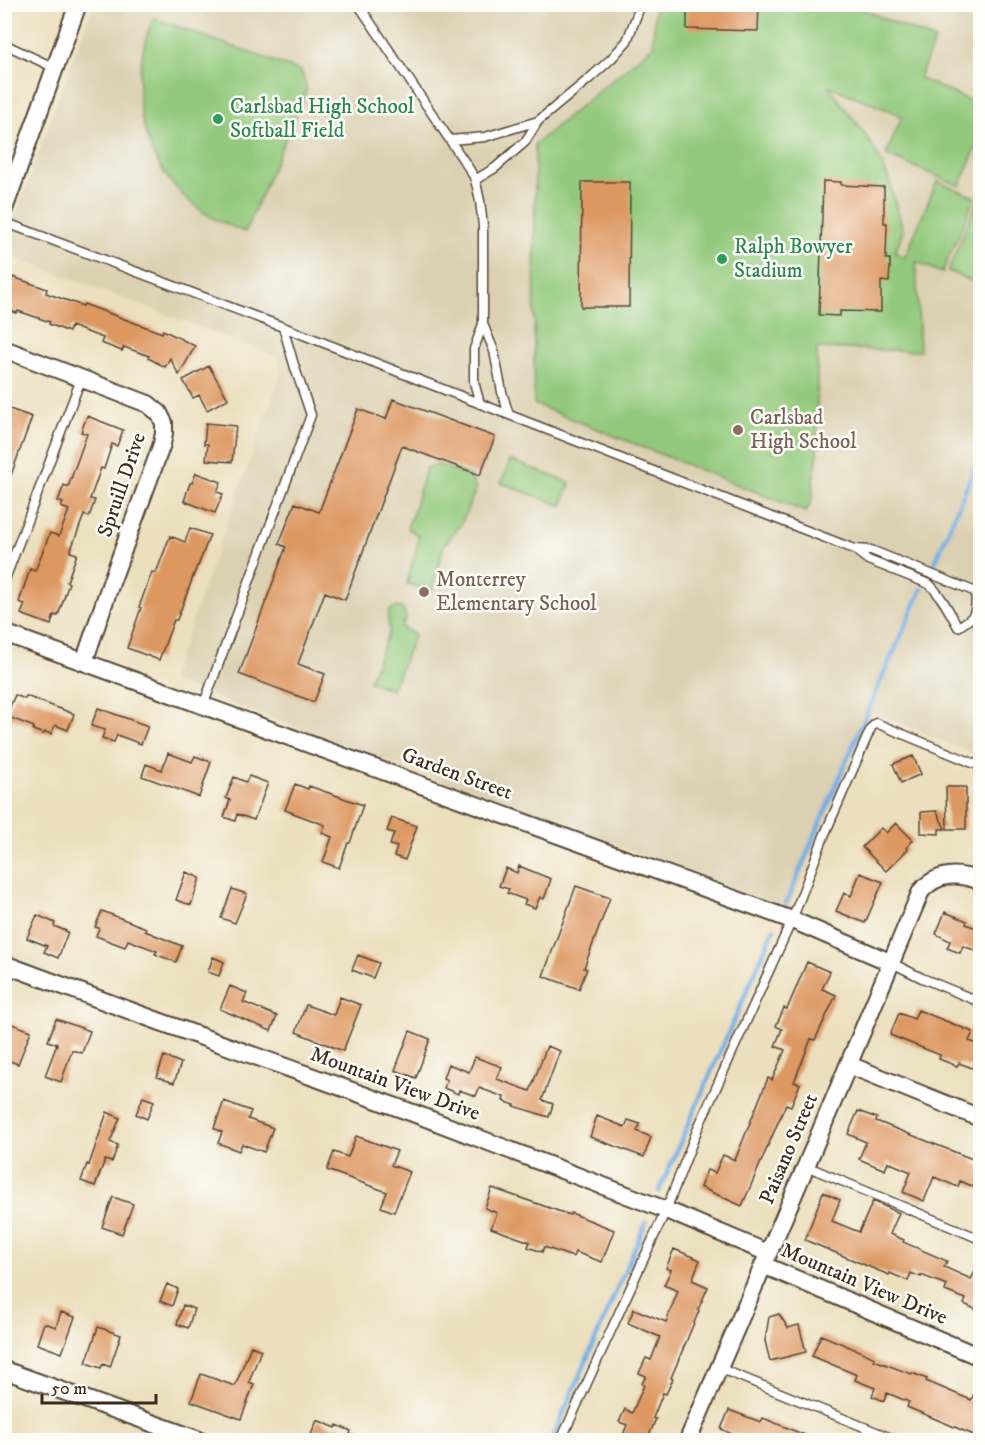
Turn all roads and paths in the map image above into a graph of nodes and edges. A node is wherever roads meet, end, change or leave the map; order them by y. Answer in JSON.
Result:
{"nodes":[{"id":1,"x":78,"y":4,"type":"edge"},
{"id":2,"x":358,"y":4,"type":"edge"},
{"id":3,"x":640,"y":4,"type":"edge"},
{"id":4,"x":4,"y":44,"type":"edge"},
{"id":5,"x":55,"y":68,"type":"junction"},
{"id":6,"x":538,"y":121,"type":"junction"},
{"id":7,"x":450,"y":140,"type":"junction"},
{"id":8,"x":10,"y":177,"type":"edge"},
{"id":9,"x":475,"y":180,"type":"junction"},
{"id":10,"x":4,"y":208,"type":"edge"},
{"id":11,"x":4,"y":222,"type":"edge"},
{"id":12,"x":483,"y":324,"type":"junction"},
{"id":13,"x":283,"y":327,"type":"junction"},
{"id":14,"x":4,"y":349,"type":"edge"},
{"id":15,"x":81,"y":379,"type":"junction"},
{"id":16,"x":480,"y":404,"type":"junction"},
{"id":17,"x":509,"y":416,"type":"junction"},
{"id":18,"x":854,"y":549,"type":"junction"},
{"id":19,"x":4,"y":582,"type":"edge"},
{"id":20,"x":4,"y":633,"type":"edge"},
{"id":21,"x":84,"y":662,"type":"junction"},
{"id":22,"x":203,"y":706,"type":"junction"},
{"id":23,"x":981,"y":766,"type":"edge"},
{"id":24,"x":981,"y":881,"type":"edge"},
{"id":25,"x":792,"y":920,"type":"junction"},
{"id":26,"x":892,"y":963,"type":"junction"},
{"id":27,"x":4,"y":964,"type":"edge"},
{"id":28,"x":981,"y":1002,"type":"edge"},
{"id":29,"x":849,"y":1065,"type":"junction"},
{"id":30,"x":981,"y":1118,"type":"edge"},
{"id":31,"x":806,"y":1166,"type":"junction"},
{"id":32,"x":666,"y":1210,"type":"junction"},
{"id":33,"x":981,"y":1239,"type":"edge"},
{"id":34,"x":765,"y":1259,"type":"junction"},
{"id":35,"x":981,"y":1357,"type":"edge"},
{"id":36,"x":719,"y":1368,"type":"junction"},
{"id":37,"x":4,"y":1370,"type":"edge"},
{"id":38,"x":199,"y":1440,"type":"edge"},
{"id":39,"x":561,"y":1440,"type":"edge"},
{"id":40,"x":688,"y":1440,"type":"edge"},
{"id":41,"x":896,"y":1440,"type":"edge"}],
"edges":[{"from":1,"to":5,"type":"street"},
{"from":2,"to":7,"type":"lane"},
{"from":3,"to":6,"type":"lane"},
{"from":4,"to":5,"type":"lane"},
{"from":5,"to":8,"type":"street"},
{"from":6,"to":7,"type":"lane"},
{"from":6,"to":9,"type":"lane"},
{"from":7,"to":9,"type":"lane"},
{"from":8,"to":10,"type":"street"},
{"from":9,"to":12,"type":"lane"},
{"from":11,"to":13,"type":"lane"},
{"from":12,"to":16,"type":"lane"},
{"from":12,"to":17,"type":"lane"},
{"from":13,"to":16,"type":"lane"},
{"from":13,"to":22,"type":"lane"},
{"from":14,"to":15,"type":"street","name":"Spruill Drive"},
{"from":15,"to":19,"type":"lane"},
{"from":15,"to":21,"type":"street","name":"Spruill Drive"},
{"from":16,"to":17,"type":"lane"},
{"from":17,"to":18,"type":"lane"},
{"from":18,"to":18,"type":"lane"},
{"from":20,"to":21,"type":"street","name":"Garden Street"},
{"from":21,"to":22,"type":"street","name":"Garden Street"},
{"from":22,"to":25,"type":"street","name":"Garden Street"},
{"from":23,"to":25,"type":"lane"},
{"from":24,"to":26,"type":"street","name":"Paisano Street"},
{"from":25,"to":26,"type":"street","name":"Garden Street"},
{"from":25,"to":32,"type":"lane"},
{"from":26,"to":28,"type":"lane"},
{"from":26,"to":29,"type":"street","name":"Paisano Street"},
{"from":27,"to":32,"type":"street","name":"Mountain View Drive"},
{"from":29,"to":30,"type":"street"},
{"from":29,"to":31,"type":"street","name":"Paisano Street"},
{"from":31,"to":33,"type":"lane"},
{"from":31,"to":34,"type":"street","name":"Paisano Street"},
{"from":32,"to":34,"type":"street","name":"Mountain View Drive"},
{"from":32,"to":39,"type":"lane"},
{"from":34,"to":35,"type":"street","name":"Mountain View Drive"},
{"from":34,"to":36,"type":"street","name":"Paisano Street"},
{"from":36,"to":40,"type":"street","name":"Paisano Street"},
{"from":36,"to":41,"type":"lane"},
{"from":37,"to":38,"type":"street"}]}
